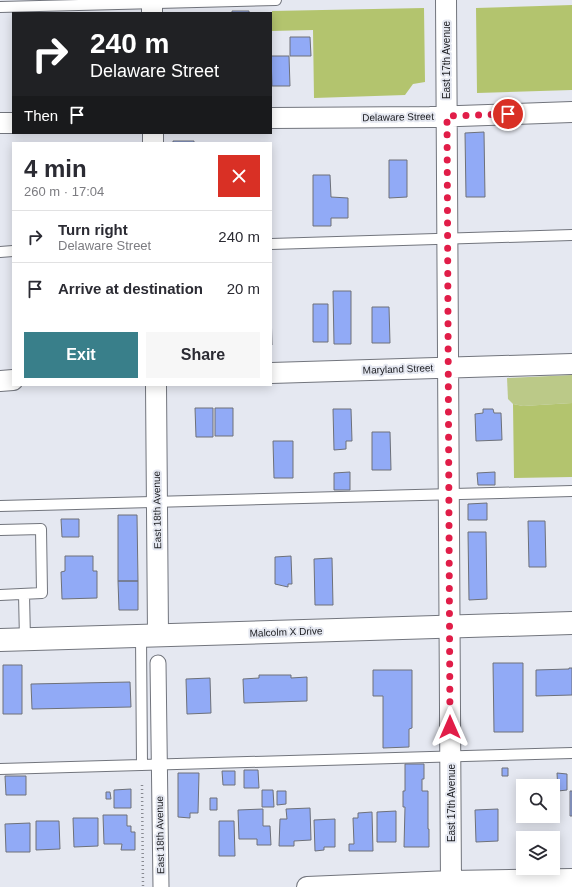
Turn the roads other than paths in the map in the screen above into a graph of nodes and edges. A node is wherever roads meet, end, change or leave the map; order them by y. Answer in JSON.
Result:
{"nodes":[{"id":1,"x":276,"y":0,"type":"edge"},
{"id":2,"x":446,"y":0,"type":"edge"},
{"id":3,"x":152,"y":5,"type":"edge"},
{"id":4,"x":0,"y":7,"type":"edge"},
{"id":5,"x":572,"y":112,"type":"edge"},
{"id":6,"x":447,"y":116,"type":"junction"},
{"id":7,"x":272,"y":118,"type":"edge"},
{"id":8,"x":0,"y":123,"type":"edge"},
{"id":9,"x":12,"y":123,"type":"edge"},
{"id":10,"x":572,"y":235,"type":"edge"},
{"id":11,"x":447,"y":238,"type":"junction"},
{"id":12,"x":272,"y":244,"type":"edge"},
{"id":13,"x":12,"y":251,"type":"edge"},
{"id":14,"x":0,"y":252,"type":"edge"},
{"id":15,"x":572,"y":364,"type":"edge"},
{"id":16,"x":448,"y":368,"type":"junction"},
{"id":17,"x":272,"y":373,"type":"edge"},
{"id":18,"x":12,"y":380,"type":"edge"},
{"id":19,"x":0,"y":381,"type":"edge"},
{"id":20,"x":156,"y":386,"type":"edge"},
{"id":21,"x":572,"y":491,"type":"edge"},
{"id":22,"x":449,"y":494,"type":"junction"},
{"id":23,"x":157,"y":502,"type":"junction"},
{"id":24,"x":0,"y":506,"type":"edge"},
{"id":25,"x":0,"y":530,"type":"edge"},
{"id":26,"x":24,"y":594,"type":"junction"},
{"id":27,"x":0,"y":595,"type":"edge"},
{"id":28,"x":572,"y":623,"type":"edge"},
{"id":29,"x":450,"y":627,"type":"junction"},
{"id":30,"x":150,"y":636,"type":"junction"},
{"id":31,"x":0,"y":640,"type":"edge"},
{"id":32,"x":25,"y":640,"type":"junction"},
{"id":33,"x":158,"y":663,"type":"dead end"},
{"id":34,"x":572,"y":753,"type":"edge"},
{"id":35,"x":451,"y":756,"type":"junction"},
{"id":36,"x":160,"y":764,"type":"junction"},
{"id":37,"x":142,"y":765,"type":"junction"},
{"id":38,"x":0,"y":769,"type":"edge"},
{"id":39,"x":572,"y":879,"type":"edge"},
{"id":40,"x":451,"y":884,"type":"edge"},
{"id":41,"x":161,"y":887,"type":"edge"},
{"id":42,"x":307,"y":887,"type":"edge"}],
"edges":[{"from":1,"to":3,"type":"lane"},
{"from":2,"to":6,"type":"street","name":"East 17th Avenue"},
{"from":3,"to":4,"type":"lane"},
{"from":5,"to":6,"type":"street","name":"Delaware Street"},
{"from":6,"to":7,"type":"street","name":"Delaware Street"},
{"from":6,"to":11,"type":"street","name":"East 17th Avenue"},
{"from":8,"to":9,"type":"street"},
{"from":10,"to":11,"type":"lane"},
{"from":11,"to":12,"type":"lane"},
{"from":11,"to":16,"type":"street","name":"East 17th Avenue"},
{"from":13,"to":14,"type":"lane"},
{"from":15,"to":16,"type":"street","name":"Maryland Street"},
{"from":16,"to":17,"type":"street","name":"Maryland Street"},
{"from":16,"to":22,"type":"street","name":"East 17th Avenue"},
{"from":18,"to":19,"type":"street"},
{"from":20,"to":23,"type":"street","name":"East 18th Avenue"},
{"from":21,"to":22,"type":"lane"},
{"from":22,"to":23,"type":"lane"},
{"from":22,"to":29,"type":"street","name":"East 17th Avenue"},
{"from":23,"to":24,"type":"lane"},
{"from":23,"to":30,"type":"street","name":"East 18th Avenue"},
{"from":25,"to":26,"type":"lane"},
{"from":26,"to":27,"type":"lane"},
{"from":26,"to":32,"type":"lane"},
{"from":28,"to":29,"type":"street","name":"Malcolm X Drive"},
{"from":29,"to":30,"type":"street","name":"Malcolm X Drive"},
{"from":29,"to":35,"type":"street","name":"East 17th Avenue"},
{"from":30,"to":32,"type":"street","name":"Malcolm X Drive"},
{"from":30,"to":37,"type":"lane"},
{"from":31,"to":32,"type":"street","name":"Malcolm X Drive"},
{"from":33,"to":36,"type":"street","name":"East 18th Avenue"},
{"from":34,"to":35,"type":"lane"},
{"from":35,"to":36,"type":"lane"},
{"from":35,"to":40,"type":"street","name":"East 17th Avenue"},
{"from":36,"to":37,"type":"lane"},
{"from":36,"to":41,"type":"street","name":"East 18th Avenue"},
{"from":37,"to":38,"type":"lane"},
{"from":39,"to":40,"type":"street"},
{"from":40,"to":42,"type":"street"}]}
